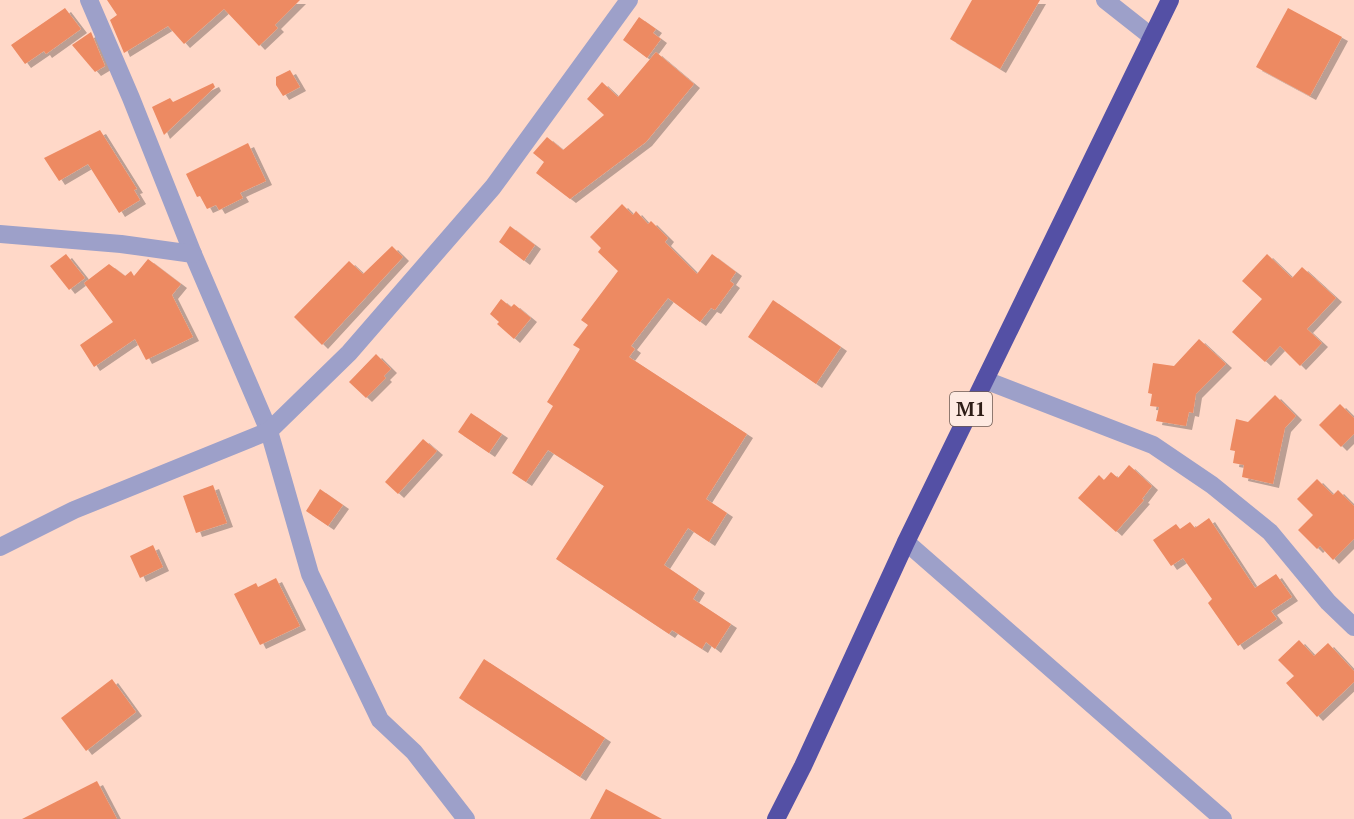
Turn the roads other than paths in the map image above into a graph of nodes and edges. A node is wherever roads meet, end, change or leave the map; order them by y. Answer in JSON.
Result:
{"nodes":[{"id":1,"x":89,"y":0,"type":"edge"},
{"id":2,"x":629,"y":0,"type":"edge"},
{"id":3,"x":1105,"y":0,"type":"edge"},
{"id":4,"x":1170,"y":0,"type":"edge"},
{"id":5,"x":1152,"y":37,"type":"junction"},
{"id":6,"x":0,"y":234,"type":"edge"},
{"id":7,"x":193,"y":254,"type":"junction"},
{"id":8,"x":985,"y":380,"type":"junction"},
{"id":9,"x":269,"y":431,"type":"junction"},
{"id":10,"x":906,"y":542,"type":"junction"},
{"id":11,"x":0,"y":547,"type":"edge"},
{"id":12,"x":1354,"y":627,"type":"edge"},
{"id":13,"x":466,"y":819,"type":"edge"},
{"id":14,"x":776,"y":819,"type":"edge"},
{"id":15,"x":1223,"y":819,"type":"edge"}],
"edges":[{"from":1,"to":7,"type":"street"},
{"from":2,"to":9,"type":"street"},
{"from":3,"to":5,"type":"street"},
{"from":4,"to":5,"type":"highway","number":"M1"},
{"from":5,"to":8,"type":"highway","number":"M1"},
{"from":6,"to":7,"type":"street"},
{"from":7,"to":9,"type":"street"},
{"from":8,"to":10,"type":"highway","number":"M1"},
{"from":8,"to":12,"type":"street"},
{"from":9,"to":11,"type":"street"},
{"from":9,"to":13,"type":"street"},
{"from":10,"to":14,"type":"highway","number":"M1"},
{"from":10,"to":15,"type":"street"}]}
